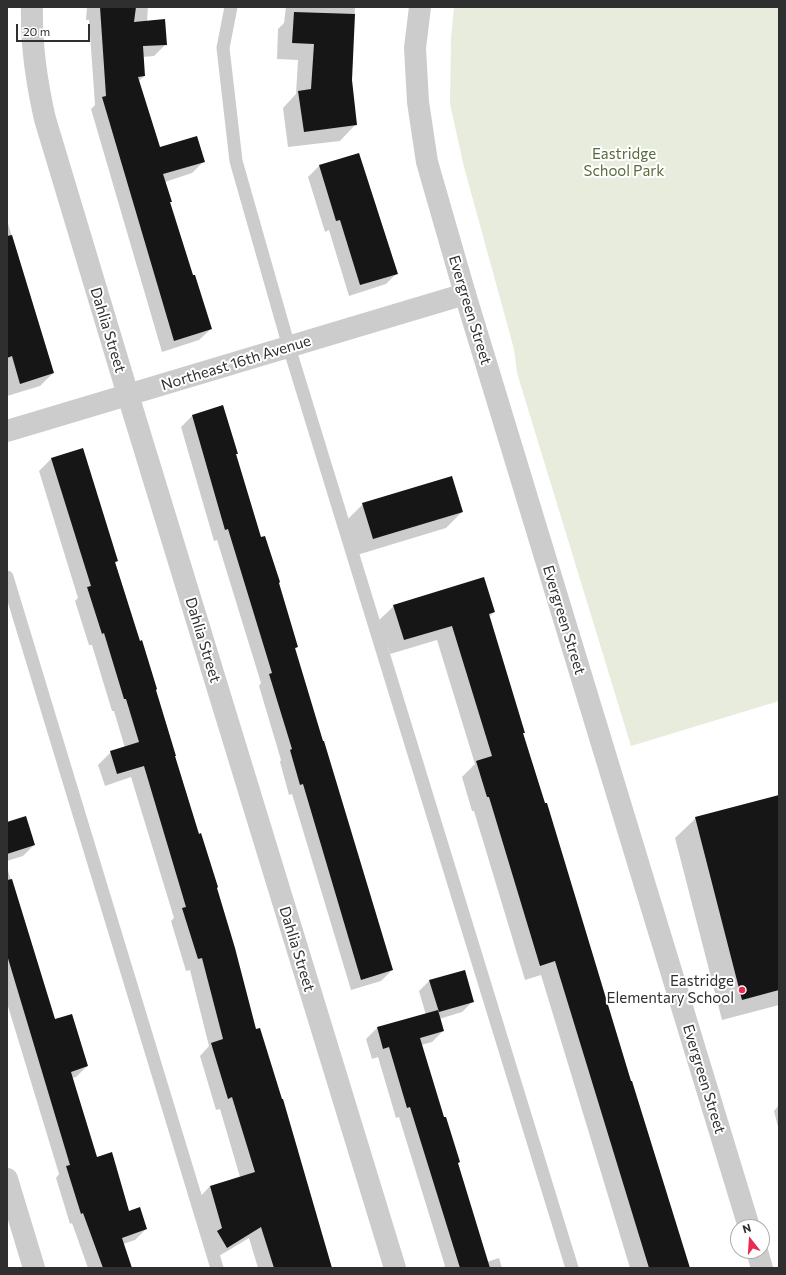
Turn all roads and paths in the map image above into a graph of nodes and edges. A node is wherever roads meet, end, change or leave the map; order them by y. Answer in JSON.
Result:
{"nodes":[{"id":1,"x":32,"y":7,"type":"edge"},
{"id":2,"x":231,"y":7,"type":"edge"},
{"id":3,"x":420,"y":7,"type":"edge"},
{"id":4,"x":465,"y":294,"type":"junction"},
{"id":5,"x":289,"y":347,"type":"junction"},
{"id":6,"x":128,"y":395,"type":"junction"},
{"id":7,"x":7,"y":431,"type":"edge"},
{"id":8,"x":7,"y":577,"type":"edge"},
{"id":9,"x":7,"y":1179,"type":"edge"},
{"id":10,"x":748,"y":1219,"type":"edge"},
{"id":11,"x":34,"y":1268,"type":"edge"},
{"id":12,"x":217,"y":1268,"type":"edge"},
{"id":13,"x":395,"y":1268,"type":"edge"},
{"id":14,"x":572,"y":1268,"type":"edge"}],
"edges":[{"from":1,"to":6,"type":"street","name":"Dahlia Street"},
{"from":2,"to":5,"type":"lane"},
{"from":3,"to":4,"type":"street","name":"Evergreen Street"},
{"from":4,"to":5,"type":"street","name":"Northeast 16th Avenue"},
{"from":4,"to":10,"type":"street","name":"Evergreen Street"},
{"from":5,"to":6,"type":"street","name":"Northeast 16th Avenue"},
{"from":5,"to":14,"type":"lane"},
{"from":6,"to":7,"type":"street","name":"Northeast 16th Avenue"},
{"from":6,"to":13,"type":"street","name":"Dahlia Street"},
{"from":8,"to":12,"type":"lane"},
{"from":9,"to":11,"type":"street"}]}
